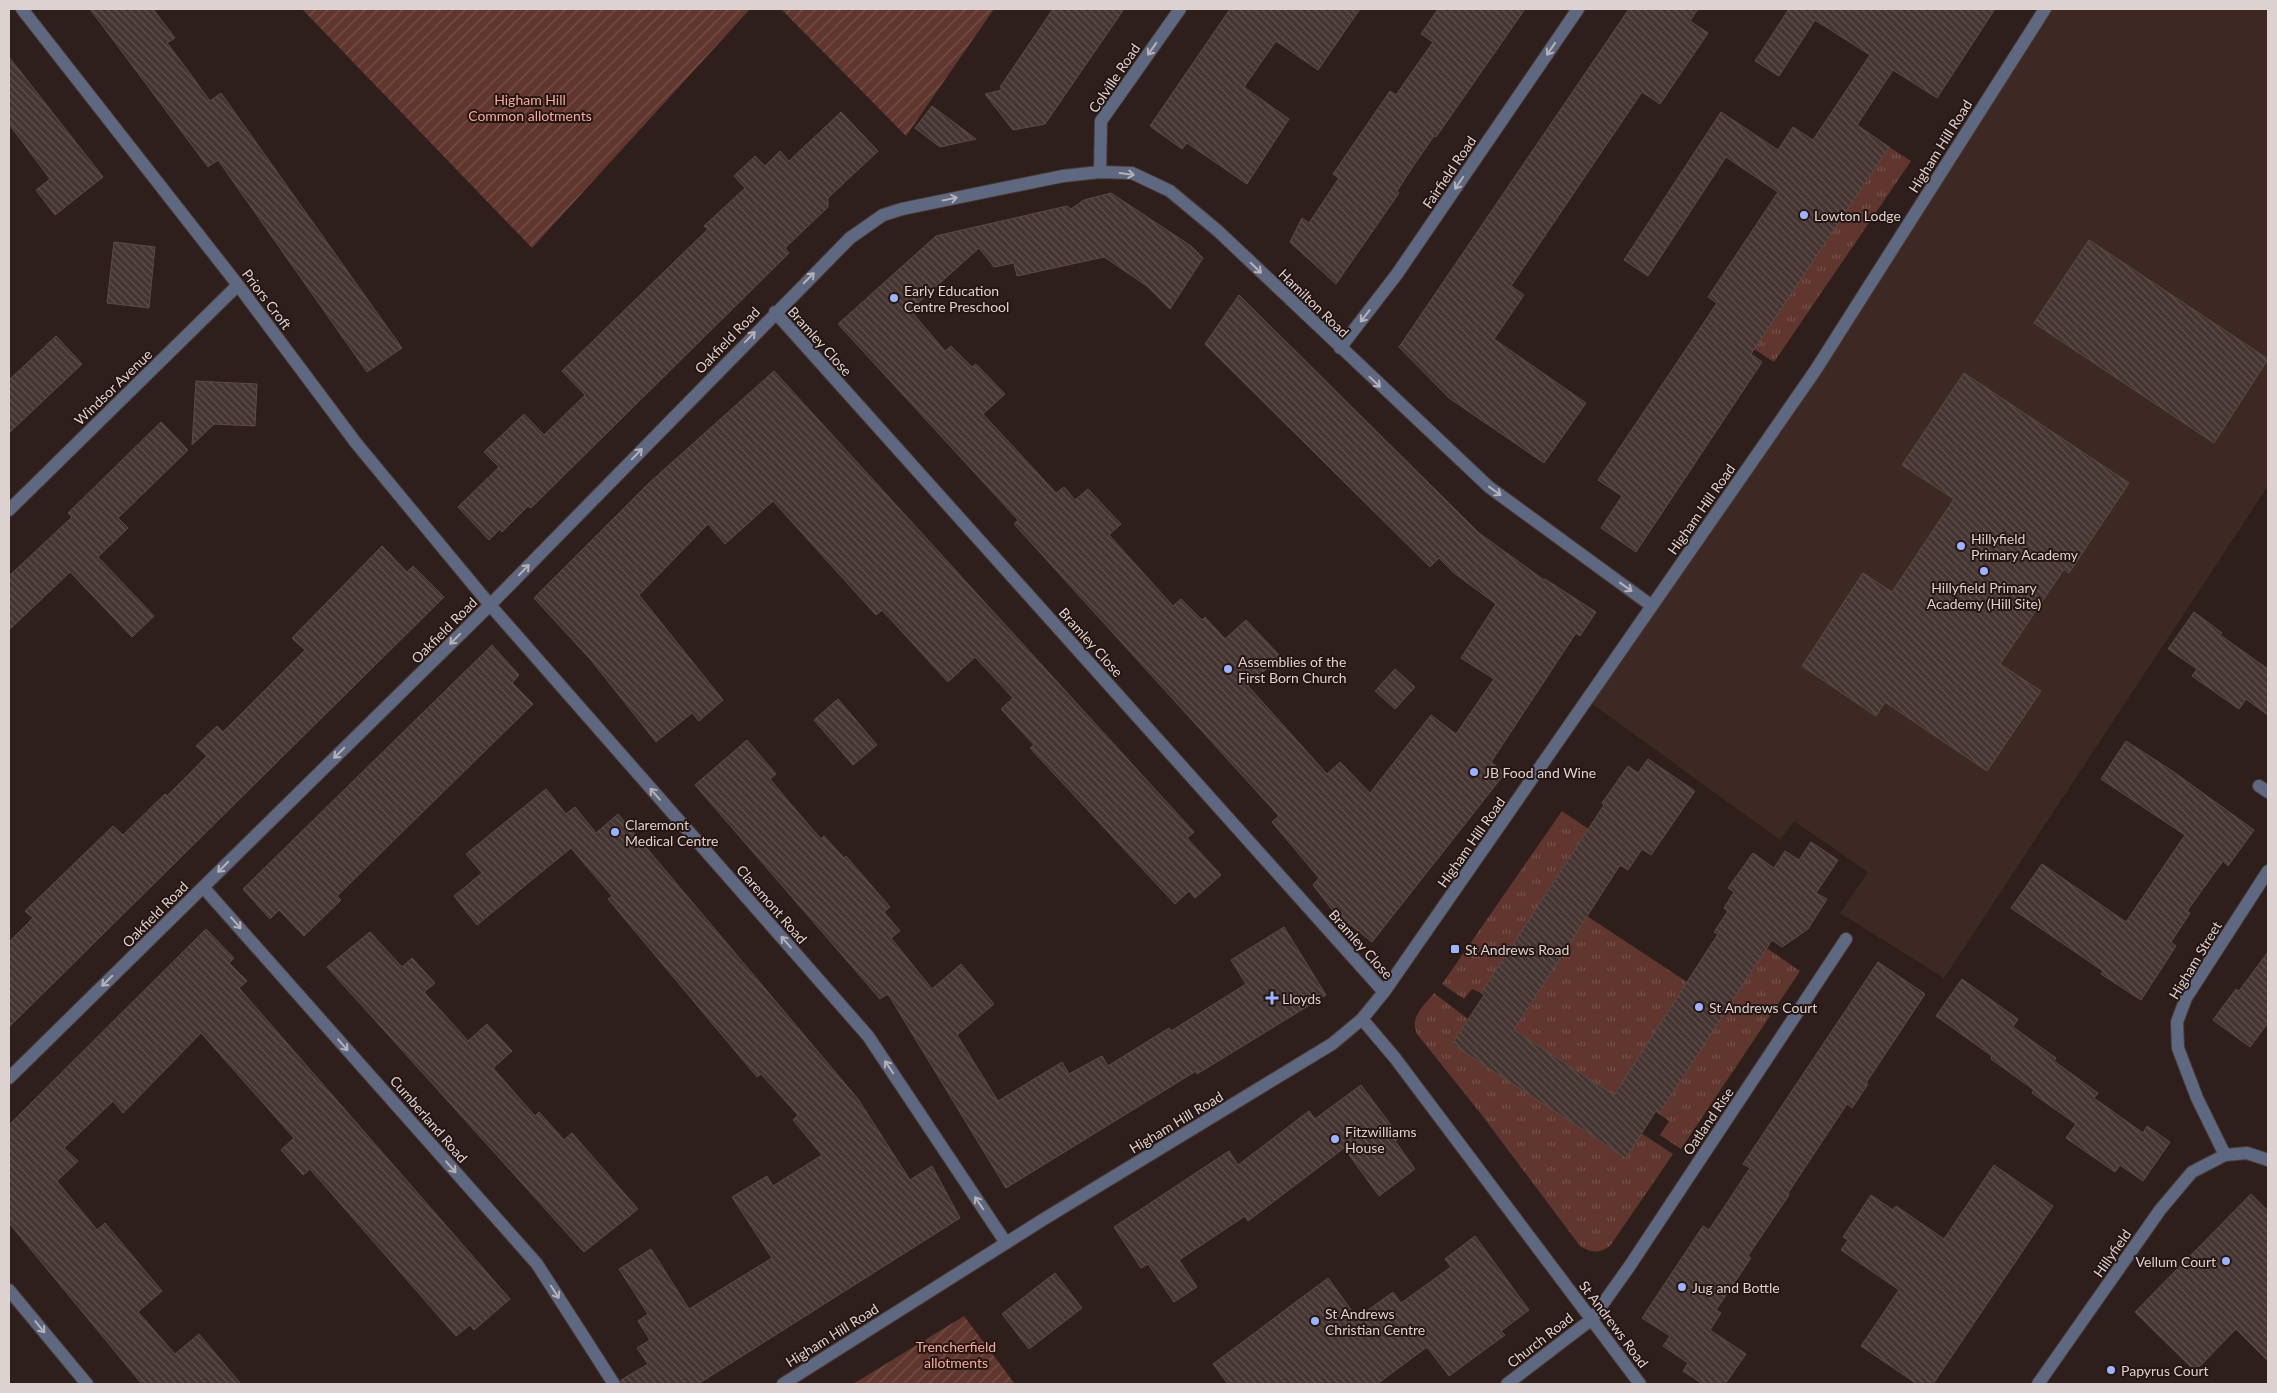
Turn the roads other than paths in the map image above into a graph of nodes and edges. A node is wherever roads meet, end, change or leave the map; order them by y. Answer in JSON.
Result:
{"nodes":[{"id":1,"x":22,"y":9,"type":"edge"},
{"id":2,"x":1180,"y":9,"type":"edge"},
{"id":3,"x":1578,"y":9,"type":"edge"},
{"id":4,"x":2043,"y":10,"type":"edge"},
{"id":5,"x":1100,"y":172,"type":"junction"},
{"id":6,"x":902,"y":208,"type":"joint"},
{"id":7,"x":238,"y":285,"type":"junction"},
{"id":8,"x":775,"y":312,"type":"junction"},
{"id":9,"x":1340,"y":348,"type":"junction"},
{"id":10,"x":9,"y":510,"type":"edge"},
{"id":11,"x":490,"y":605,"type":"junction"},
{"id":12,"x":1652,"y":606,"type":"junction"},
{"id":13,"x":2268,"y":871,"type":"edge"},
{"id":14,"x":204,"y":887,"type":"junction"},
{"id":15,"x":1846,"y":939,"type":"dead end"},
{"id":16,"x":1384,"y":992,"type":"junction"},
{"id":17,"x":1362,"y":1019,"type":"junction"},
{"id":18,"x":9,"y":1078,"type":"edge"},
{"id":19,"x":2225,"y":1155,"type":"junction"},
{"id":20,"x":2268,"y":1160,"type":"edge"},
{"id":21,"x":1006,"y":1243,"type":"junction"},
{"id":22,"x":9,"y":1290,"type":"edge"},
{"id":23,"x":1592,"y":1319,"type":"junction"},
{"id":24,"x":87,"y":1384,"type":"edge"},
{"id":25,"x":614,"y":1384,"type":"edge"},
{"id":26,"x":782,"y":1384,"type":"edge"},
{"id":27,"x":1507,"y":1384,"type":"edge"},
{"id":28,"x":1640,"y":1384,"type":"edge"},
{"id":29,"x":2038,"y":1384,"type":"edge"}],
"edges":[{"from":1,"to":7,"type":"street","name":"Priors Croft"},
{"from":2,"to":5,"type":"street","name":"Colville Road","one_way":true},
{"from":3,"to":9,"type":"street","name":"Fairfield Road","one_way":true},
{"from":4,"to":12,"type":"street","name":"Higham Hill Road"},
{"from":6,"to":5,"type":"street","name":"Hamilton Road","one_way":true},
{"from":5,"to":9,"type":"street","name":"Hamilton Road","one_way":true},
{"from":8,"to":6,"type":"street","name":"Oakfield Road","one_way":true},
{"from":7,"to":10,"type":"street","name":"Windsor Avenue"},
{"from":7,"to":11,"type":"street","name":"Priors Croft"},
{"from":11,"to":8,"type":"street","name":"Oakfield Road","one_way":true},
{"from":8,"to":16,"type":"street","name":"Bramley Close"},
{"from":9,"to":12,"type":"street","name":"Hamilton Road","one_way":true},
{"from":11,"to":14,"type":"street","name":"Oakfield Road","one_way":true},
{"from":21,"to":11,"type":"street","name":"Claremont Road","one_way":true},
{"from":12,"to":16,"type":"street","name":"Higham Hill Road"},
{"from":13,"to":19,"type":"street","name":"Higham Street"},
{"from":14,"to":18,"type":"street","name":"Oakfield Road","one_way":true},
{"from":14,"to":25,"type":"street","name":"Cumberland Road","one_way":true},
{"from":15,"to":23,"type":"street","name":"Oatland Rise"},
{"from":16,"to":17,"type":"street","name":"Higham Hill Road"},
{"from":17,"to":21,"type":"street","name":"Higham Hill Road"},
{"from":17,"to":23,"type":"street","name":"St Andrews Road"},
{"from":19,"to":20,"type":"street"},
{"from":19,"to":29,"type":"street","name":"Hillyfield"},
{"from":21,"to":26,"type":"street","name":"Higham Hill Road"},
{"from":22,"to":24,"type":"street","one_way":true},
{"from":23,"to":27,"type":"street","name":"Church Road"},
{"from":23,"to":28,"type":"street","name":"St Andrews Road"}]}
